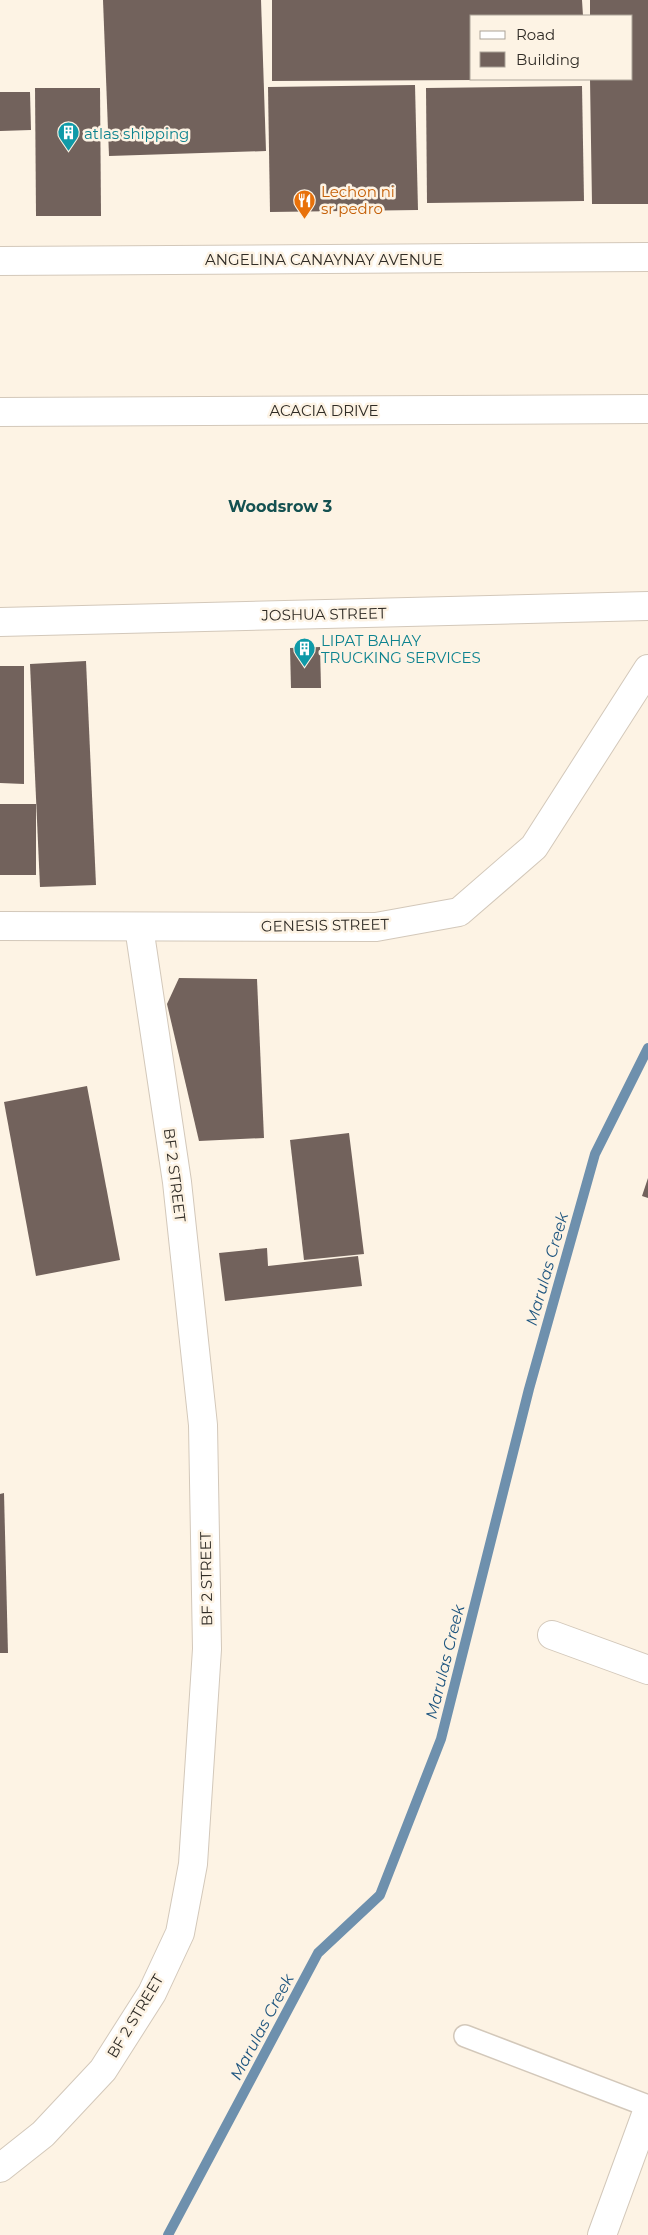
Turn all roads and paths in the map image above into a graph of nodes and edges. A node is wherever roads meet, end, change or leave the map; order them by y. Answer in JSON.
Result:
{"nodes":[{"id":1,"x":648,"y":257,"type":"edge"},
{"id":2,"x":0,"y":261,"type":"edge"},
{"id":3,"x":648,"y":409,"type":"edge"},
{"id":4,"x":0,"y":412,"type":"edge"},
{"id":5,"x":648,"y":606,"type":"edge"},
{"id":6,"x":0,"y":622,"type":"edge"},
{"id":7,"x":648,"y":669,"type":"edge"},
{"id":8,"x":0,"y":926,"type":"edge"},
{"id":9,"x":138,"y":927,"type":"junction"},
{"id":10,"x":552,"y":1635,"type":"dead end"},
{"id":11,"x":648,"y":1670,"type":"edge"},
{"id":12,"x":465,"y":2036,"type":"dead end"},
{"id":13,"x":647,"y":2117,"type":"edge"},
{"id":14,"x":0,"y":2168,"type":"edge"},
{"id":15,"x":602,"y":2235,"type":"edge"}],
"edges":[{"from":1,"to":2,"type":"street","name":"ANGELINA CANAYNAY AVENUE"},
{"from":3,"to":4,"type":"street","name":"ACACIA DRIVE"},
{"from":5,"to":6,"type":"street","name":"JOSHUA STREET"},
{"from":7,"to":9,"type":"street","name":"GENESIS STREET"},
{"from":8,"to":9,"type":"street","name":"GENESIS STREET"},
{"from":9,"to":14,"type":"street","name":"BF 2 STREET"},
{"from":10,"to":11,"type":"street"},
{"from":12,"to":13,"type":"lane"},
{"from":13,"to":15,"type":"street"}]}
